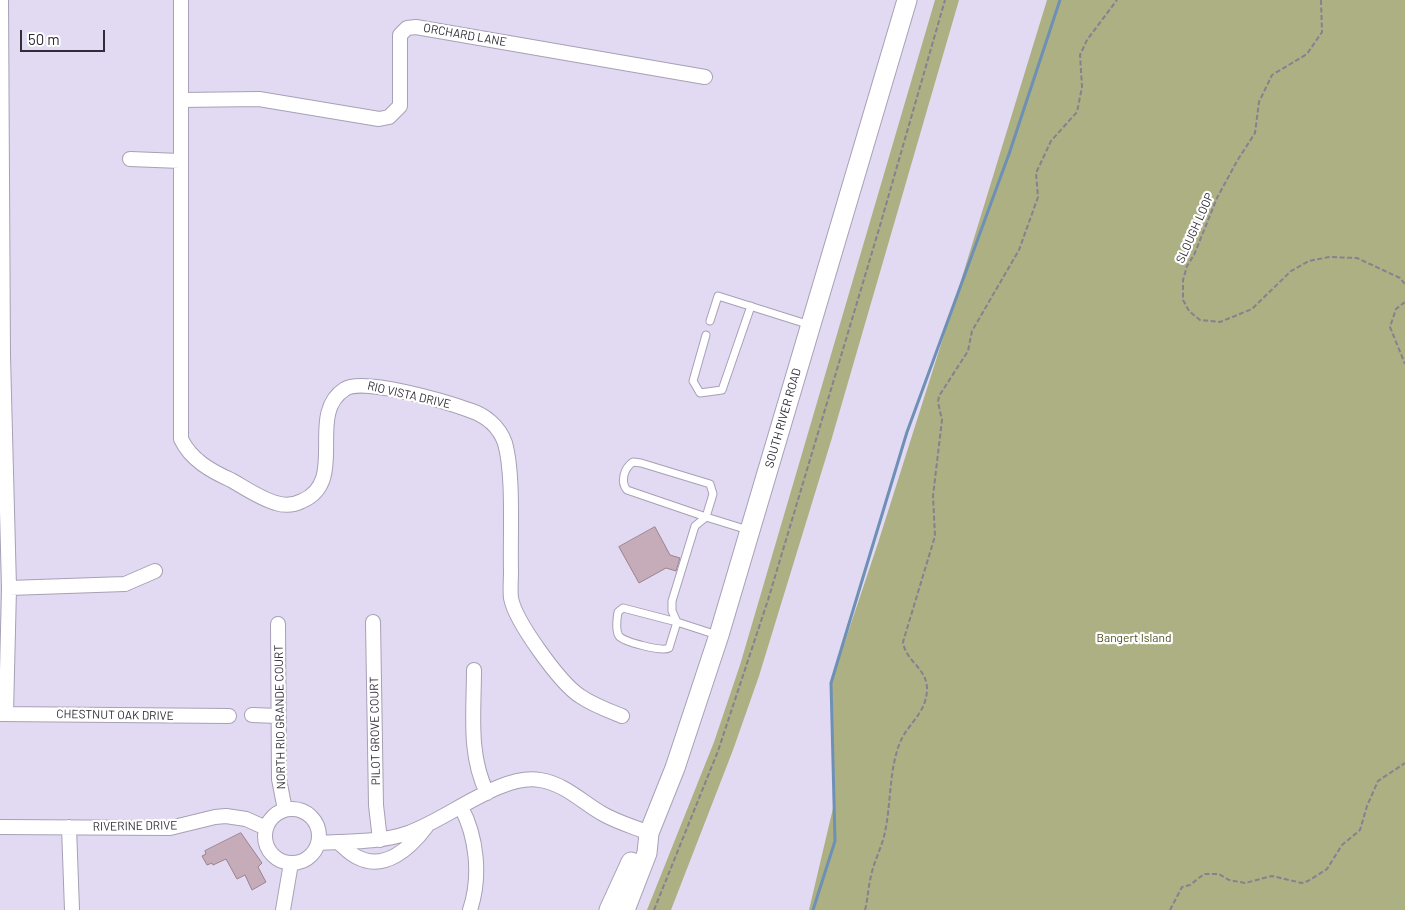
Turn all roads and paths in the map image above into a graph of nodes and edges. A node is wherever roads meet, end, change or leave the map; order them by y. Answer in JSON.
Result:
{"nodes":[{"id":1,"x":1,"y":0,"type":"edge"},
{"id":2,"x":181,"y":0,"type":"edge"},
{"id":3,"x":907,"y":0,"type":"edge"},
{"id":4,"x":945,"y":0,"type":"edge"},
{"id":5,"x":1117,"y":0,"type":"edge"},
{"id":6,"x":1321,"y":0,"type":"edge"},
{"id":7,"x":705,"y":77,"type":"dead end"},
{"id":8,"x":182,"y":100,"type":"junction"},
{"id":9,"x":130,"y":159,"type":"dead end"},
{"id":10,"x":180,"y":161,"type":"junction"},
{"id":11,"x":1405,"y":284,"type":"edge"},
{"id":12,"x":1405,"y":302,"type":"edge"},
{"id":13,"x":751,"y":306,"type":"junction"},
{"id":14,"x":710,"y":321,"type":"dead end"},
{"id":15,"x":810,"y":325,"type":"junction"},
{"id":16,"x":706,"y":335,"type":"dead end"},
{"id":17,"x":2,"y":356,"type":"edge"},
{"id":18,"x":1405,"y":364,"type":"edge"},
{"id":19,"x":706,"y":517,"type":"junction"},
{"id":20,"x":751,"y":531,"type":"junction"},
{"id":21,"x":155,"y":571,"type":"dead end"},
{"id":22,"x":9,"y":588,"type":"junction"},
{"id":23,"x":373,"y":622,"type":"dead end"},
{"id":24,"x":677,"y":622,"type":"junction"},
{"id":25,"x":278,"y":624,"type":"dead end"},
{"id":26,"x":719,"y":635,"type":"junction"},
{"id":27,"x":474,"y":670,"type":"dead end"},
{"id":28,"x":3,"y":713,"type":"edge"},
{"id":29,"x":252,"y":715,"type":"dead end"},
{"id":30,"x":229,"y":716,"type":"dead end"},
{"id":31,"x":278,"y":716,"type":"junction"},
{"id":32,"x":622,"y":716,"type":"dead end"},
{"id":33,"x":1405,"y":763,"type":"edge"},
{"id":34,"x":487,"y":793,"type":"junction"},
{"id":35,"x":461,"y":807,"type":"junction"},
{"id":36,"x":285,"y":810,"type":"junction"},
{"id":37,"x":428,"y":825,"type":"junction"},
{"id":38,"x":0,"y":827,"type":"edge"},
{"id":39,"x":69,"y":828,"type":"junction"},
{"id":40,"x":266,"y":828,"type":"junction"},
{"id":41,"x":649,"y":833,"type":"junction"},
{"id":42,"x":380,"y":840,"type":"junction"},
{"id":43,"x":318,"y":842,"type":"junction"},
{"id":44,"x":338,"y":842,"type":"junction"},
{"id":45,"x":291,"y":863,"type":"junction"},
{"id":46,"x":72,"y":910,"type":"edge"},
{"id":47,"x":283,"y":910,"type":"edge"},
{"id":48,"x":470,"y":910,"type":"edge"},
{"id":49,"x":609,"y":910,"type":"edge"},
{"id":50,"x":625,"y":910,"type":"edge"},
{"id":51,"x":654,"y":910,"type":"edge"},
{"id":52,"x":865,"y":910,"type":"edge"},
{"id":53,"x":1170,"y":910,"type":"edge"}],
"edges":[{"from":1,"to":17,"type":"street"},
{"from":2,"to":8,"type":"street","name":"RIO VISTA DRIVE"},
{"from":3,"to":15,"type":"main road","name":"SOUTH RIVER ROAD"},
{"from":4,"to":51,"type":"path"},
{"from":5,"to":52,"type":"path"},
{"from":6,"to":11,"type":"path","name":"SLOUGH LOOP"},
{"from":7,"to":8,"type":"street","name":"ORCHARD LANE"},
{"from":8,"to":10,"type":"street","name":"RIO VISTA DRIVE"},
{"from":9,"to":10,"type":"street"},
{"from":10,"to":32,"type":"street","name":"RIO VISTA DRIVE"},
{"from":12,"to":18,"type":"path"},
{"from":13,"to":14,"type":"lane"},
{"from":13,"to":15,"type":"lane"},
{"from":13,"to":16,"type":"lane"},
{"from":15,"to":20,"type":"main road","name":"SOUTH RIVER ROAD"},
{"from":17,"to":22,"type":"street"},
{"from":19,"to":19,"type":"lane"},
{"from":19,"to":20,"type":"lane"},
{"from":19,"to":24,"type":"lane"},
{"from":20,"to":26,"type":"main road","name":"SOUTH RIVER ROAD"},
{"from":21,"to":22,"type":"street"},
{"from":22,"to":28,"type":"street"},
{"from":23,"to":42,"type":"street","name":"PILOT GROVE COURT"},
{"from":24,"to":24,"type":"lane"},
{"from":24,"to":26,"type":"lane"},
{"from":25,"to":31,"type":"street","name":"NORTH RIO GRANDE COURT"},
{"from":26,"to":41,"type":"main road","name":"SOUTH RIVER ROAD"},
{"from":27,"to":34,"type":"street"},
{"from":28,"to":30,"type":"street","name":"CHESTNUT OAK DRIVE"},
{"from":29,"to":31,"type":"street"},
{"from":31,"to":36,"type":"street","name":"NORTH RIO GRANDE COURT"},
{"from":33,"to":53,"type":"path"},
{"from":34,"to":35,"type":"street"},
{"from":34,"to":41,"type":"street"},
{"from":35,"to":37,"type":"street"},
{"from":35,"to":48,"type":"street"},
{"from":36,"to":40,"type":"street"},
{"from":36,"to":43,"type":"street"},
{"from":37,"to":42,"type":"street"},
{"from":37,"to":44,"type":"street"},
{"from":38,"to":39,"type":"street","name":"RIVERINE DRIVE"},
{"from":39,"to":40,"type":"street","name":"RIVERINE DRIVE"},
{"from":39,"to":46,"type":"street"},
{"from":40,"to":45,"type":"street"},
{"from":41,"to":49,"type":"main road","name":"SOUTH RIVER ROAD"},
{"from":41,"to":50,"type":"main road","name":"SOUTH RIVER ROAD"},
{"from":42,"to":44,"type":"street"},
{"from":43,"to":44,"type":"street"},
{"from":43,"to":45,"type":"street"},
{"from":45,"to":47,"type":"street"}]}
